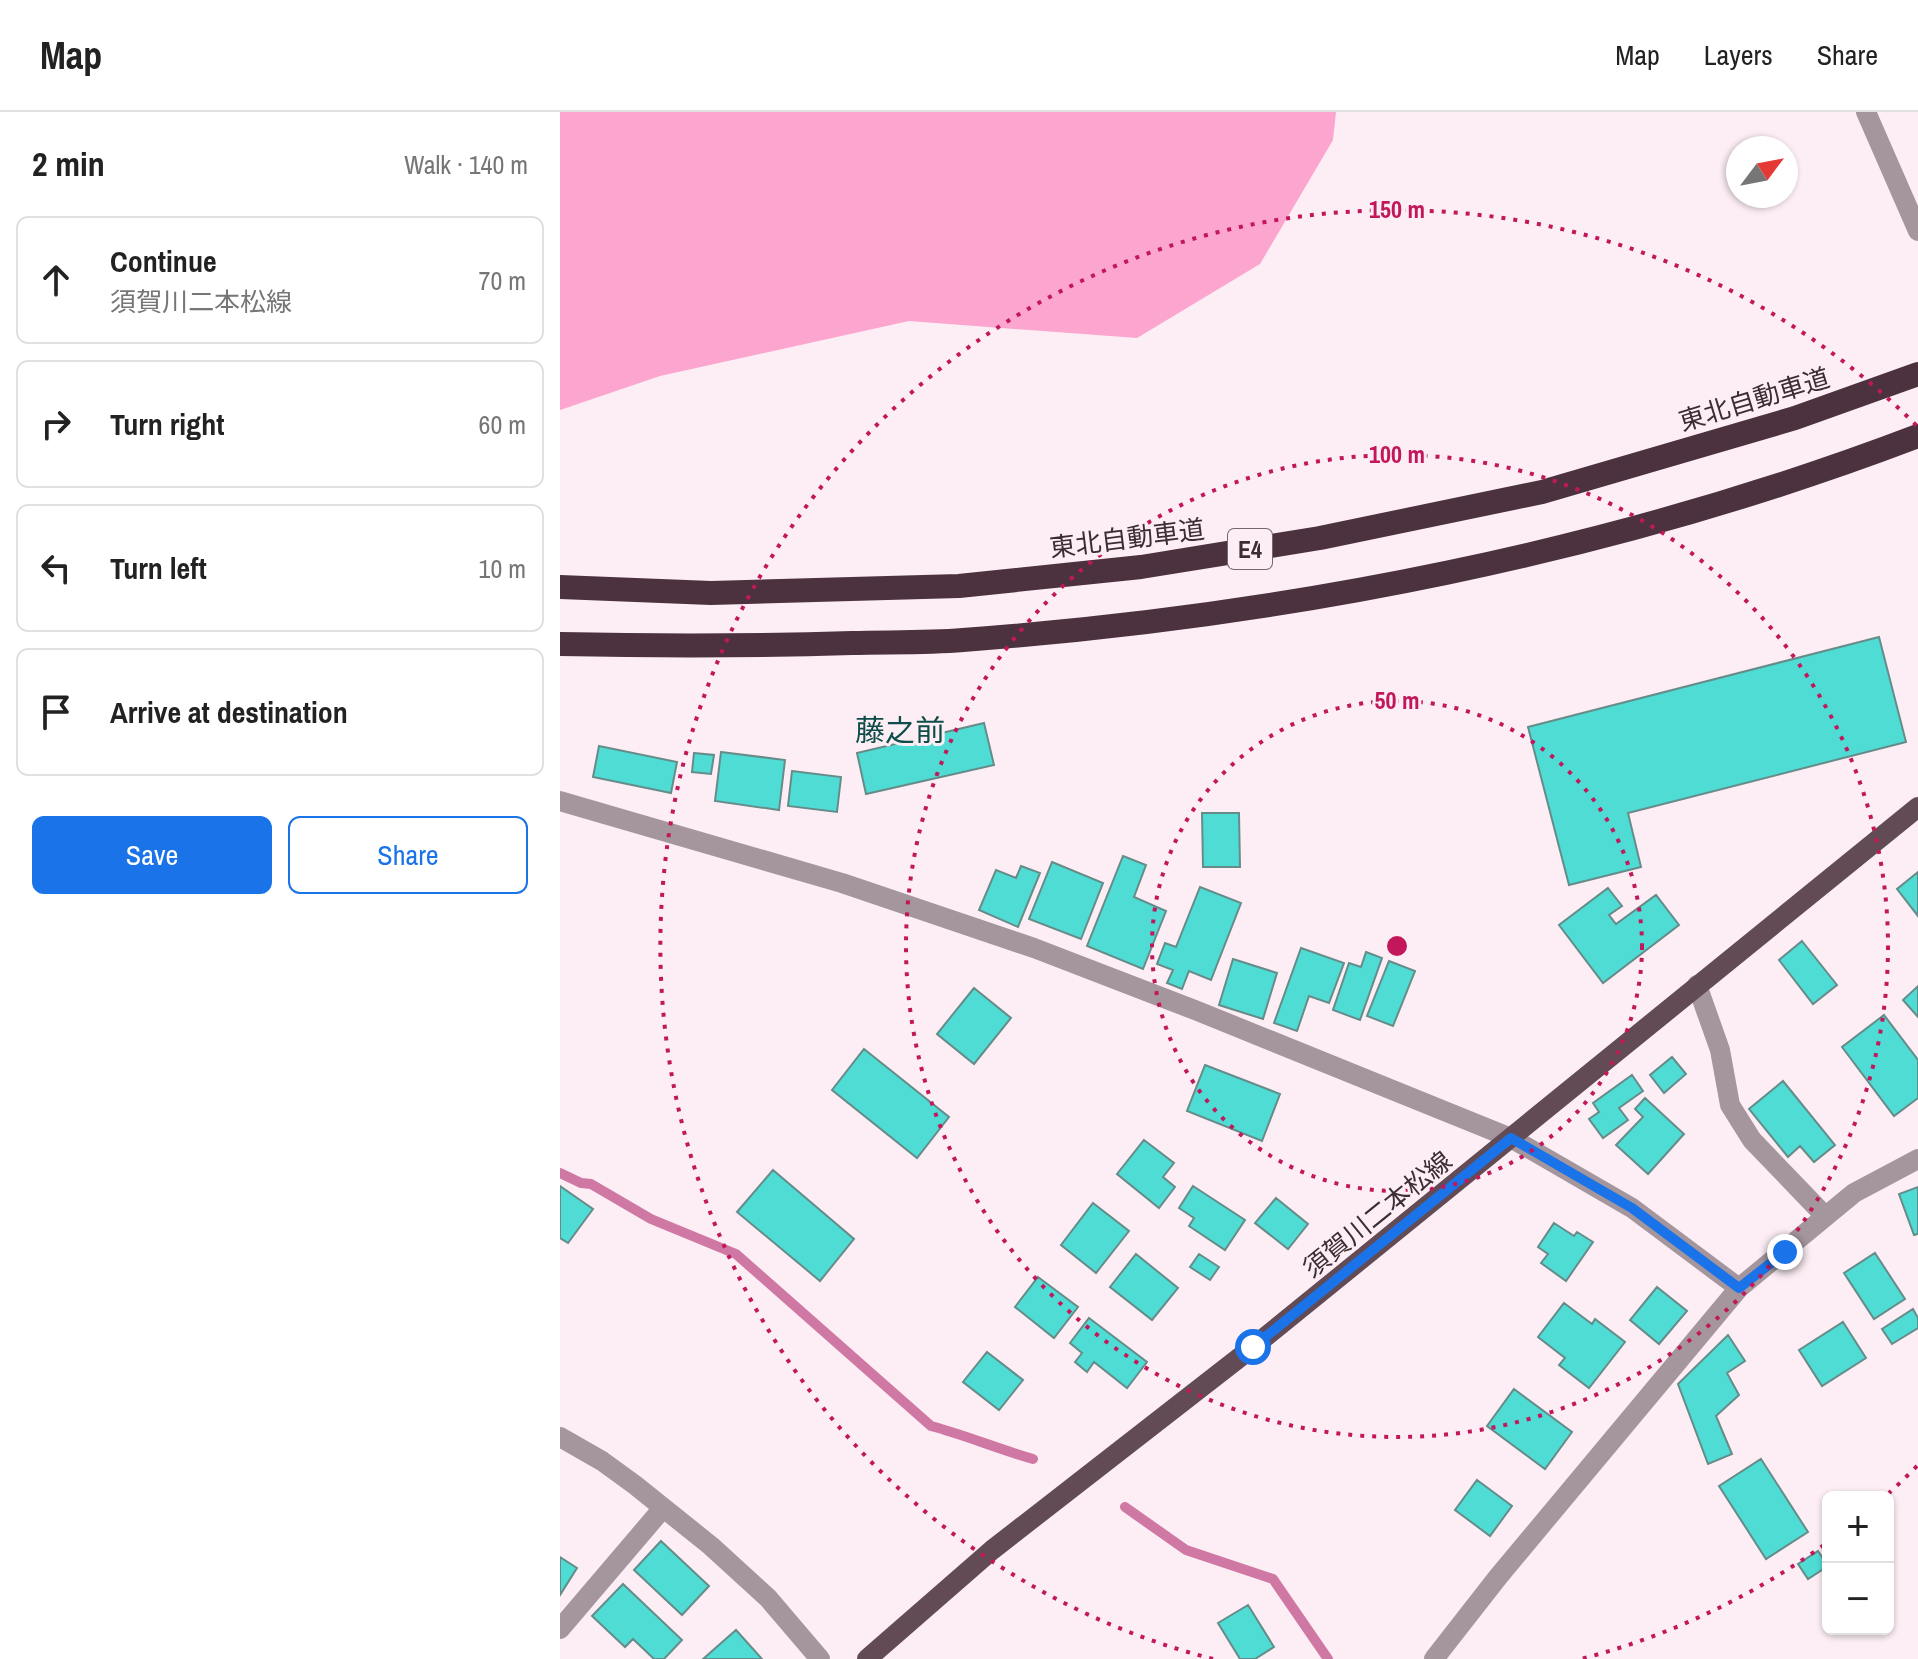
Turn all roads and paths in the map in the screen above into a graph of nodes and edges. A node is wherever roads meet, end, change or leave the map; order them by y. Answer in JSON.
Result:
{"nodes":[{"id":1,"x":1866,"y":112,"type":"edge"},
{"id":2,"x":1918,"y":231,"type":"edge"},
{"id":3,"x":1918,"y":374,"type":"edge"},
{"id":4,"x":1918,"y":436,"type":"edge"},
{"id":5,"x":560,"y":587,"type":"edge"},
{"id":6,"x":560,"y":644,"type":"edge"},
{"id":7,"x":560,"y":801,"type":"edge"},
{"id":8,"x":1918,"y":807,"type":"edge"},
{"id":9,"x":1697,"y":985,"type":"junction"},
{"id":10,"x":1511,"y":1138,"type":"junction"},
{"id":11,"x":1918,"y":1159,"type":"edge"},
{"id":12,"x":1825,"y":1216,"type":"junction"},
{"id":13,"x":1739,"y":1288,"type":"junction"},
{"id":14,"x":560,"y":1437,"type":"edge"},
{"id":15,"x":663,"y":1508,"type":"junction"},
{"id":16,"x":560,"y":1629,"type":"edge"},
{"id":17,"x":820,"y":1659,"type":"edge"},
{"id":18,"x":867,"y":1659,"type":"edge"},
{"id":19,"x":1434,"y":1659,"type":"edge"}],
"edges":[{"from":1,"to":2,"type":"street"},
{"from":3,"to":5,"type":"highway","name":"東北自動車道","number":"E4"},
{"from":4,"to":6,"type":"highway","number":"E4"},
{"from":7,"to":10,"type":"street"},
{"from":8,"to":9,"type":"main road","name":"須賀川二本松線"},
{"from":9,"to":10,"type":"main road","name":"須賀川二本松線"},
{"from":9,"to":12,"type":"street"},
{"from":10,"to":13,"type":"street"},
{"from":10,"to":18,"type":"main road","name":"須賀川二本松線"},
{"from":11,"to":12,"type":"street"},
{"from":12,"to":13,"type":"street"},
{"from":13,"to":19,"type":"street"},
{"from":14,"to":15,"type":"street"},
{"from":15,"to":16,"type":"street"},
{"from":15,"to":17,"type":"street"}]}
